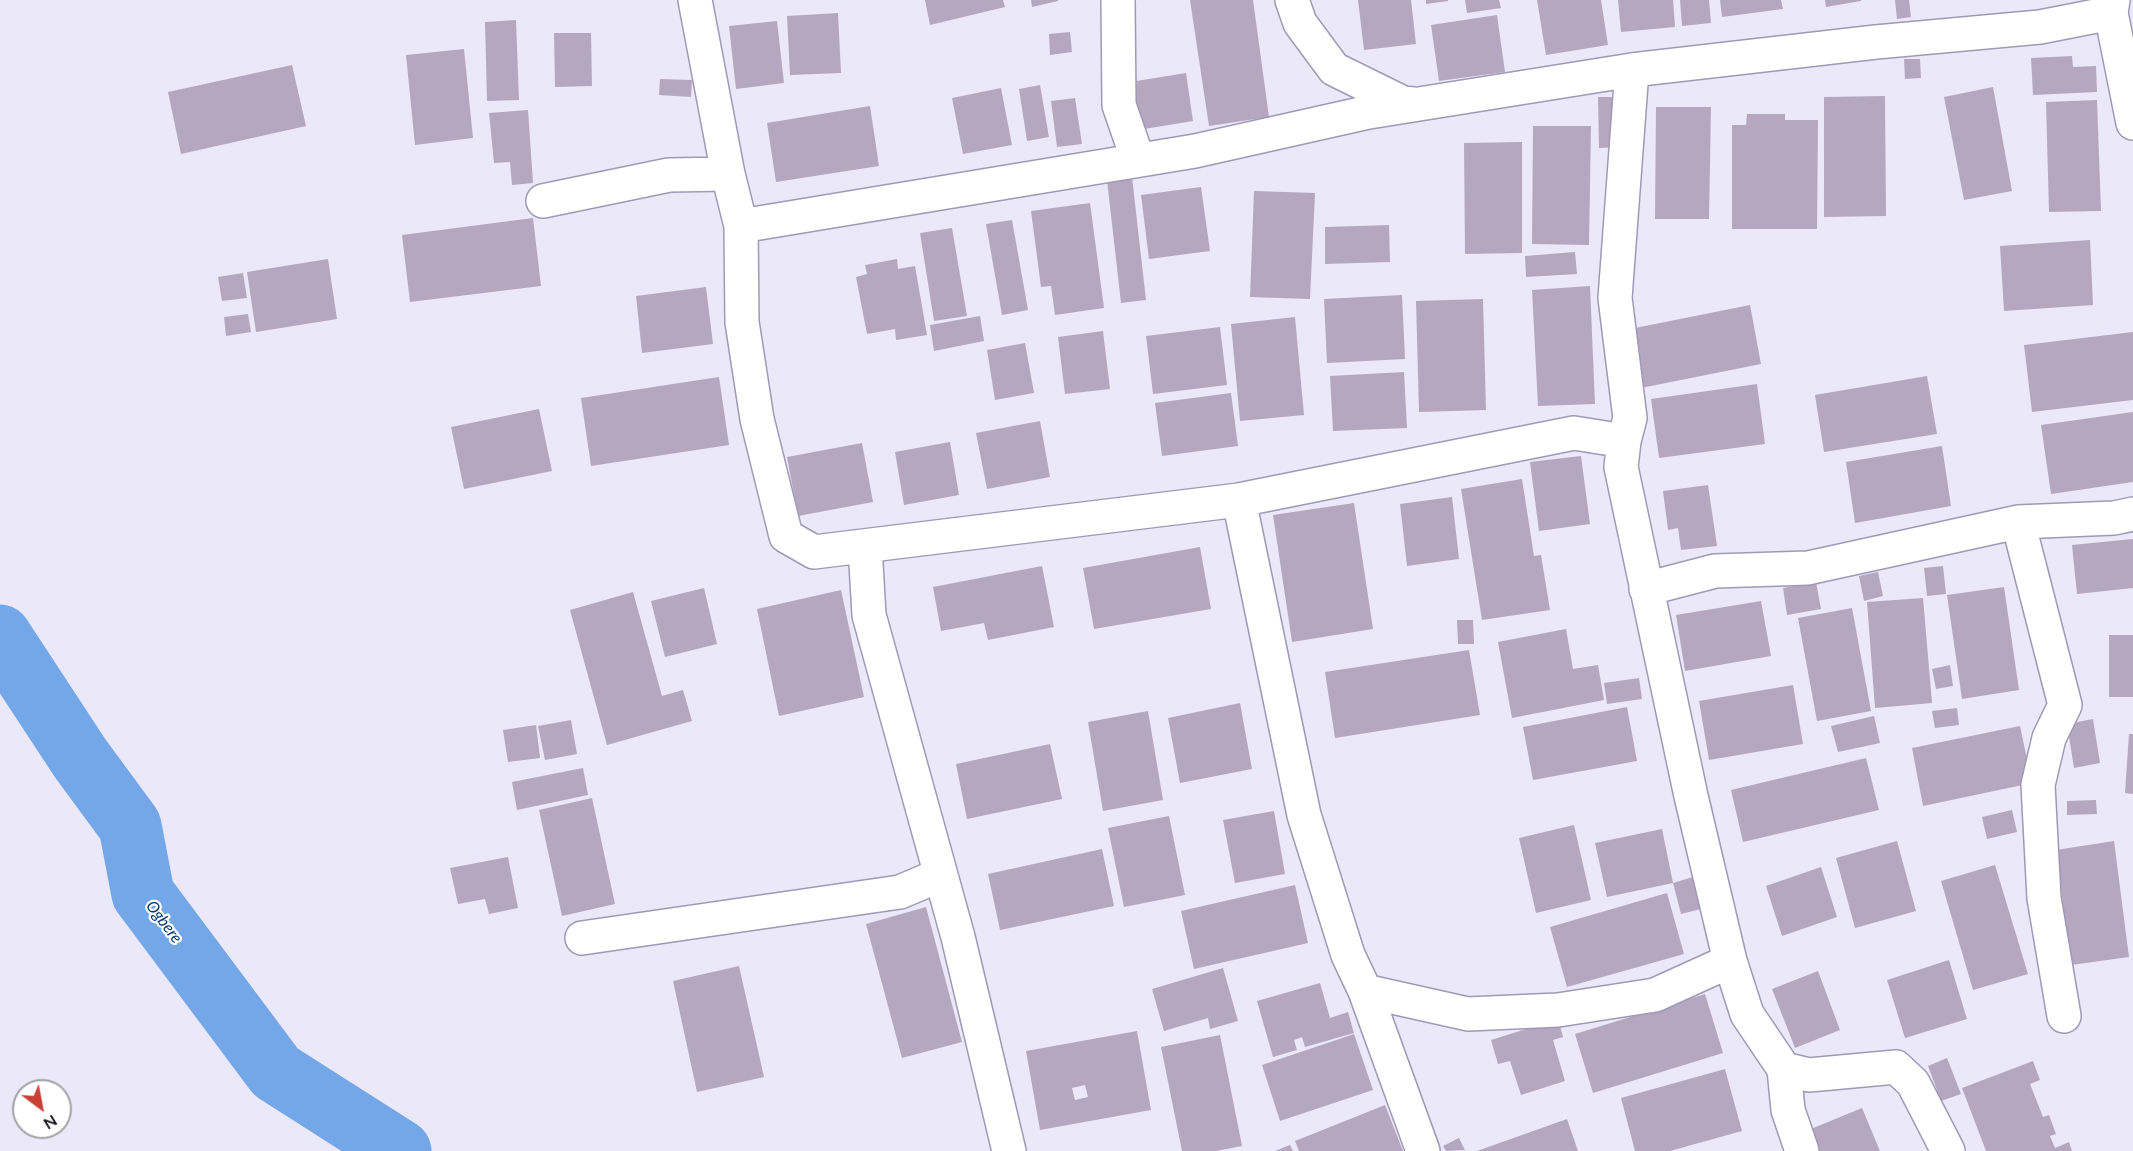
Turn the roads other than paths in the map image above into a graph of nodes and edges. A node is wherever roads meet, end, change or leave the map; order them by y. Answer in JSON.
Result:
{"nodes":[{"id":1,"x":694,"y":0,"type":"edge"},
{"id":2,"x":1118,"y":0,"type":"edge"},
{"id":3,"x":1292,"y":0,"type":"edge"},
{"id":4,"x":2112,"y":7,"type":"edge"},
{"id":5,"x":1632,"y":70,"type":"junction"},
{"id":6,"x":1416,"y":105,"type":"junction"},
{"id":7,"x":2133,"y":123,"type":"edge"},
{"id":8,"x":1138,"y":160,"type":"junction"},
{"id":9,"x":728,"y":174,"type":"junction"},
{"id":10,"x":543,"y":201,"type":"dead end"},
{"id":11,"x":741,"y":226,"type":"junction"},
{"id":12,"x":1624,"y":441,"type":"junction"},
{"id":13,"x":1239,"y":500,"type":"junction"},
{"id":14,"x":2133,"y":514,"type":"edge"},
{"id":15,"x":2018,"y":522,"type":"junction"},
{"id":16,"x":865,"y":546,"type":"junction"},
{"id":17,"x":1646,"y":589,"type":"junction"},
{"id":18,"x":940,"y":875,"type":"junction"},
{"id":19,"x":582,"y":938,"type":"dead end"},
{"id":20,"x":1730,"y":961,"type":"junction"},
{"id":21,"x":1365,"y":991,"type":"junction"},
{"id":22,"x":2064,"y":1016,"type":"dead end"},
{"id":23,"x":1784,"y":1069,"type":"junction"},
{"id":24,"x":1009,"y":1151,"type":"edge"},
{"id":25,"x":1423,"y":1151,"type":"edge"},
{"id":26,"x":1802,"y":1151,"type":"edge"},
{"id":27,"x":1948,"y":1151,"type":"edge"}],
"edges":[{"from":1,"to":9,"type":"street"},
{"from":2,"to":8,"type":"street"},
{"from":3,"to":6,"type":"street"},
{"from":4,"to":5,"type":"street"},
{"from":4,"to":7,"type":"street"},
{"from":5,"to":6,"type":"street"},
{"from":5,"to":12,"type":"street"},
{"from":6,"to":8,"type":"street"},
{"from":8,"to":11,"type":"street"},
{"from":9,"to":10,"type":"street"},
{"from":9,"to":11,"type":"street"},
{"from":11,"to":16,"type":"street"},
{"from":12,"to":13,"type":"street"},
{"from":12,"to":17,"type":"street"},
{"from":13,"to":16,"type":"street"},
{"from":13,"to":21,"type":"street"},
{"from":14,"to":15,"type":"street"},
{"from":15,"to":17,"type":"street"},
{"from":15,"to":22,"type":"street"},
{"from":16,"to":18,"type":"street"},
{"from":17,"to":20,"type":"street"},
{"from":18,"to":19,"type":"street"},
{"from":18,"to":24,"type":"street"},
{"from":20,"to":21,"type":"street"},
{"from":20,"to":23,"type":"street"},
{"from":21,"to":25,"type":"street"},
{"from":23,"to":26,"type":"street"},
{"from":23,"to":27,"type":"street"}]}
